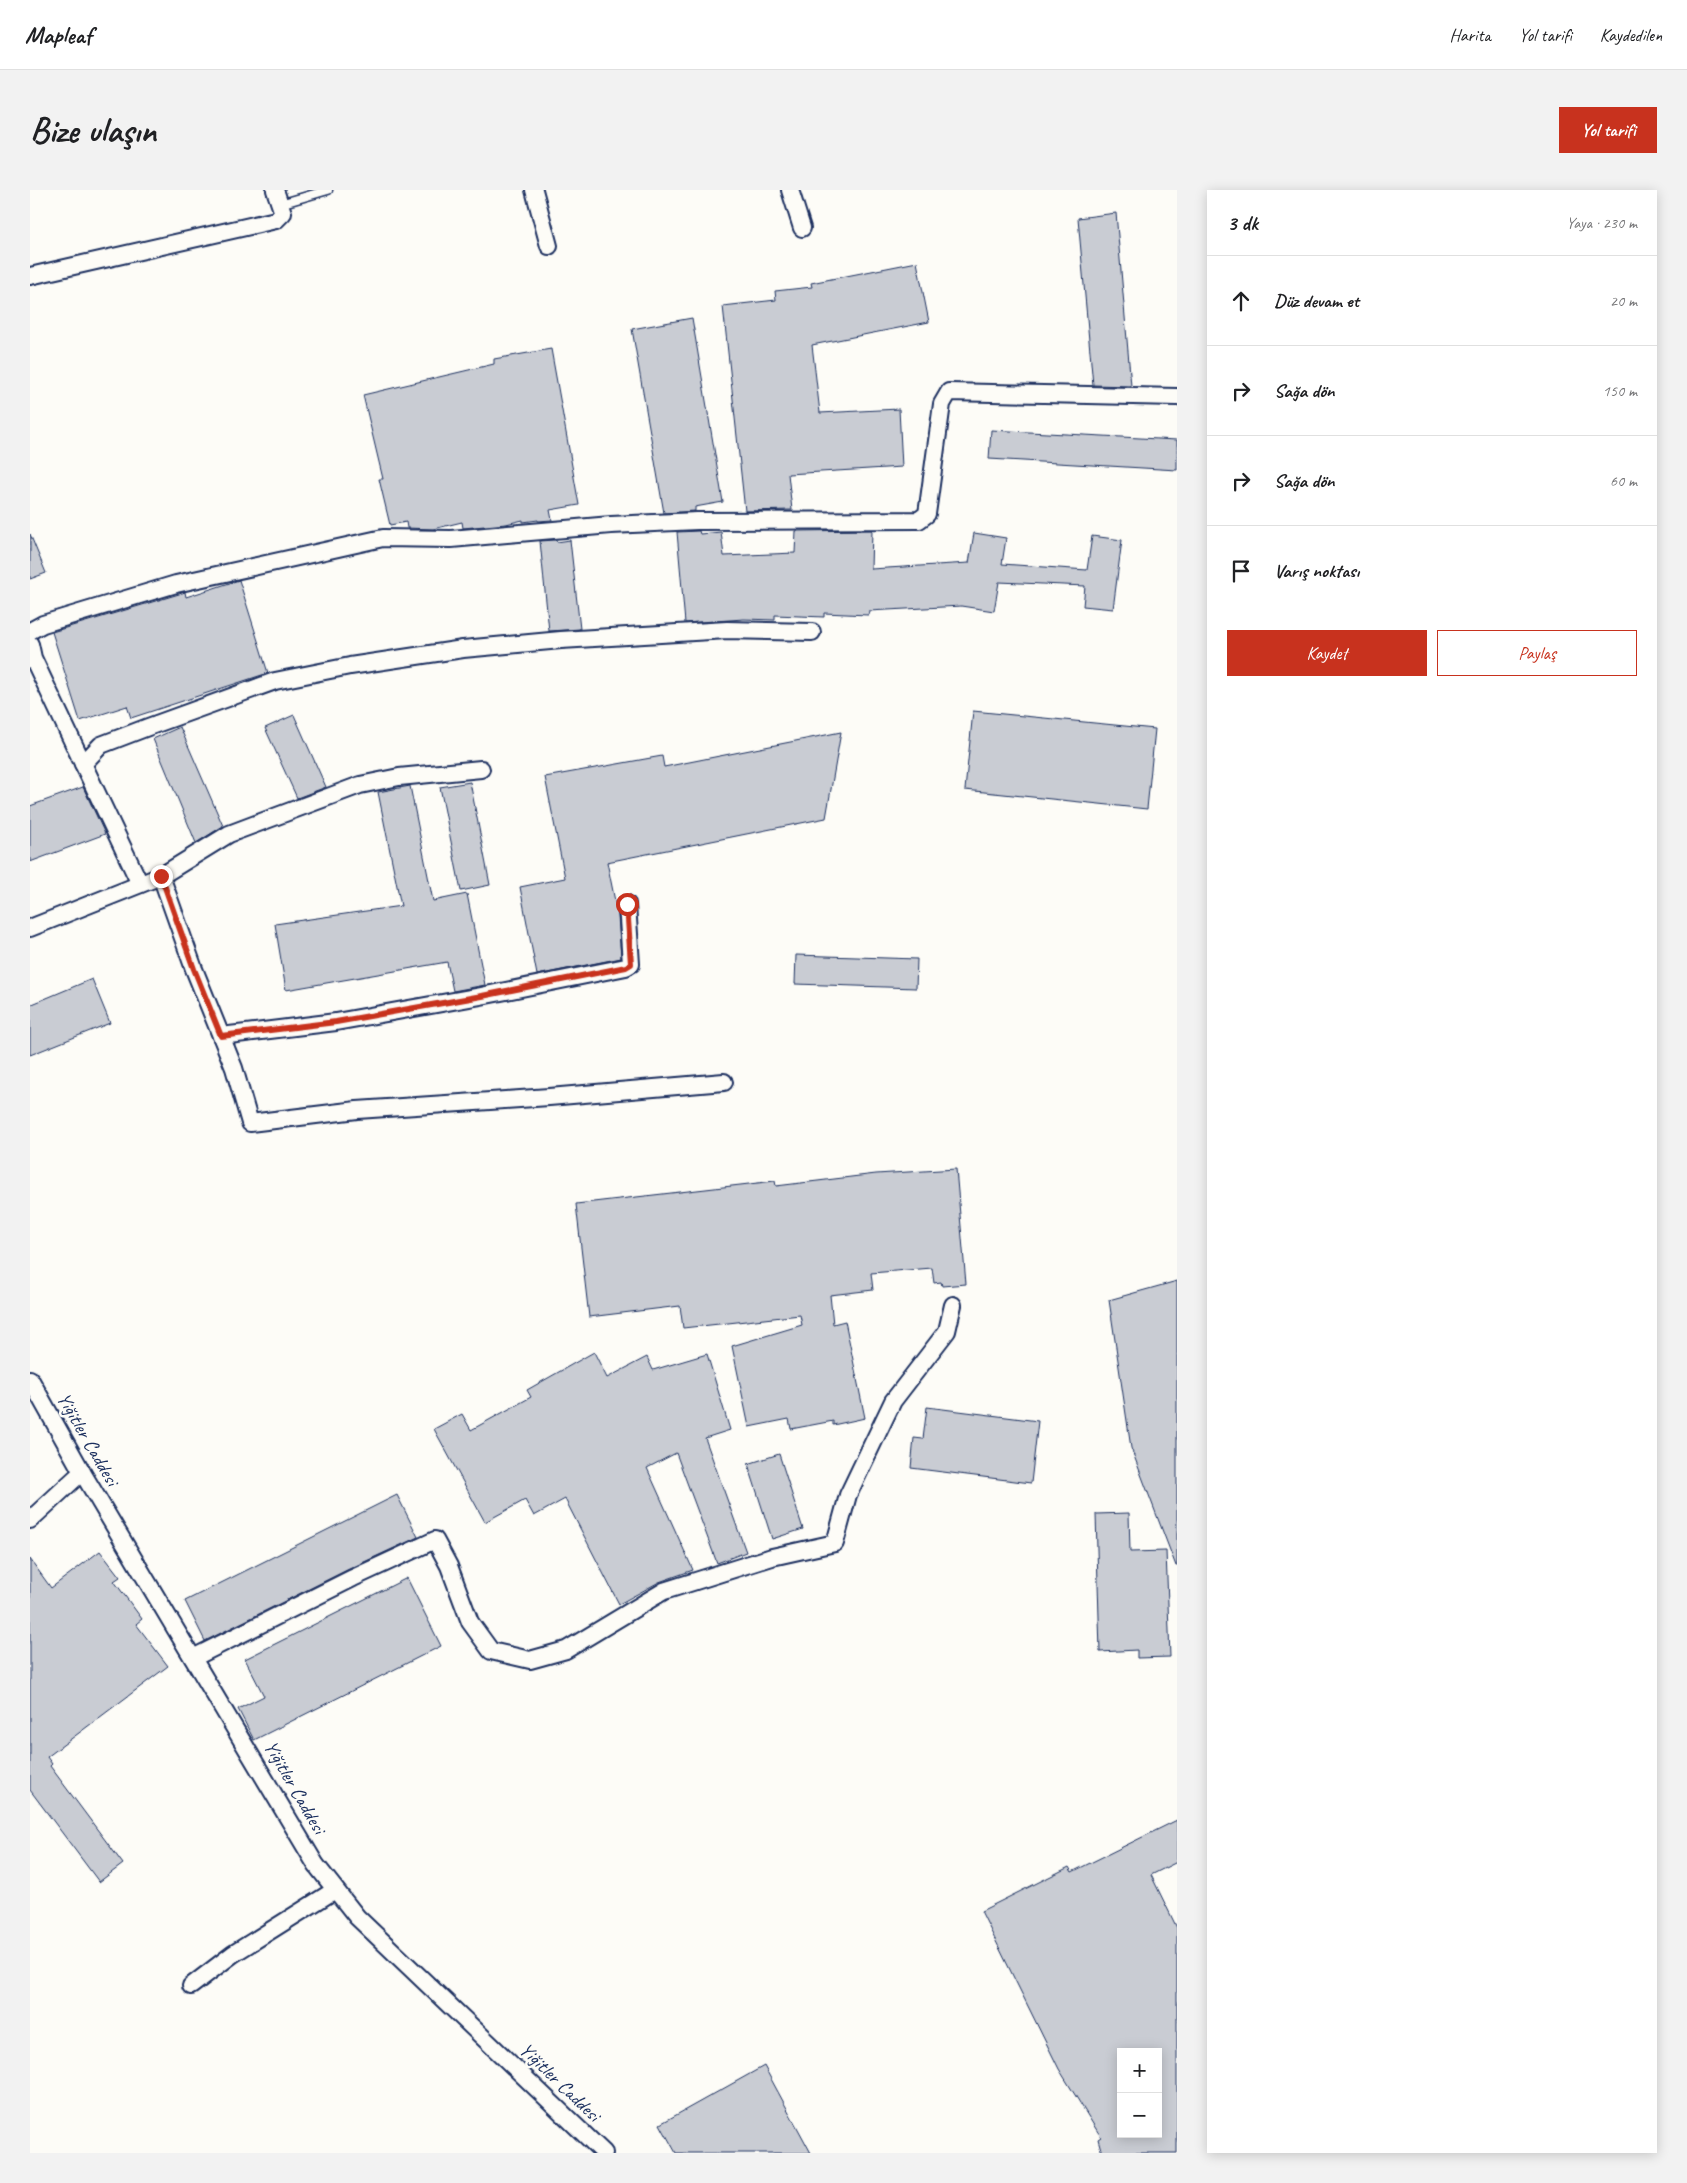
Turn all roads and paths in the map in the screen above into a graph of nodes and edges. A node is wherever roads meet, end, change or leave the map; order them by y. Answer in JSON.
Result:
{"nodes":[{"id":1,"x":328,"y":190,"type":"edge"},
{"id":2,"x":534,"y":190,"type":"edge"},
{"id":3,"x":790,"y":190,"type":"edge"},
{"id":4,"x":277,"y":197,"type":"edge"},
{"id":5,"x":802,"y":228,"type":"dead end"},
{"id":6,"x":548,"y":246,"type":"dead end"},
{"id":7,"x":30,"y":276,"type":"edge"},
{"id":8,"x":1177,"y":398,"type":"edge"},
{"id":9,"x":30,"y":631,"type":"edge"},
{"id":10,"x":812,"y":632,"type":"dead end"},
{"id":11,"x":30,"y":644,"type":"edge"},
{"id":12,"x":83,"y":764,"type":"junction"},
{"id":13,"x":481,"y":769,"type":"dead end"},
{"id":14,"x":161,"y":876,"type":"junction"},
{"id":15,"x":140,"y":884,"type":"junction"},
{"id":16,"x":627,"y":904,"type":"dead end"},
{"id":17,"x":30,"y":928,"type":"edge"},
{"id":18,"x":221,"y":1036,"type":"junction"},
{"id":19,"x":724,"y":1082,"type":"dead end"},
{"id":20,"x":953,"y":1305,"type":"dead end"},
{"id":21,"x":30,"y":1379,"type":"edge"},
{"id":22,"x":82,"y":1472,"type":"junction"},
{"id":23,"x":30,"y":1520,"type":"edge"},
{"id":24,"x":193,"y":1658,"type":"junction"},
{"id":25,"x":335,"y":1890,"type":"junction"},
{"id":26,"x":191,"y":1986,"type":"dead end"},
{"id":27,"x":604,"y":2153,"type":"edge"}],
"edges":[{"from":1,"to":4,"type":"lane"},
{"from":2,"to":6,"type":"street"},
{"from":3,"to":5,"type":"street"},
{"from":4,"to":7,"type":"street"},
{"from":8,"to":9,"type":"street"},
{"from":10,"to":12,"type":"street"},
{"from":11,"to":12,"type":"street"},
{"from":12,"to":15,"type":"street"},
{"from":13,"to":14,"type":"street"},
{"from":14,"to":15,"type":"street"},
{"from":14,"to":18,"type":"street"},
{"from":15,"to":17,"type":"street"},
{"from":16,"to":18,"type":"street"},
{"from":18,"to":19,"type":"street"},
{"from":20,"to":24,"type":"street"},
{"from":21,"to":22,"type":"street","name":"Yiğitler Caddesi"},
{"from":22,"to":23,"type":"street"},
{"from":22,"to":24,"type":"street","name":"Yiğitler Caddesi"},
{"from":24,"to":25,"type":"street","name":"Yiğitler Caddesi"},
{"from":25,"to":26,"type":"street"},
{"from":25,"to":27,"type":"street","name":"Yiğitler Caddesi"}]}
